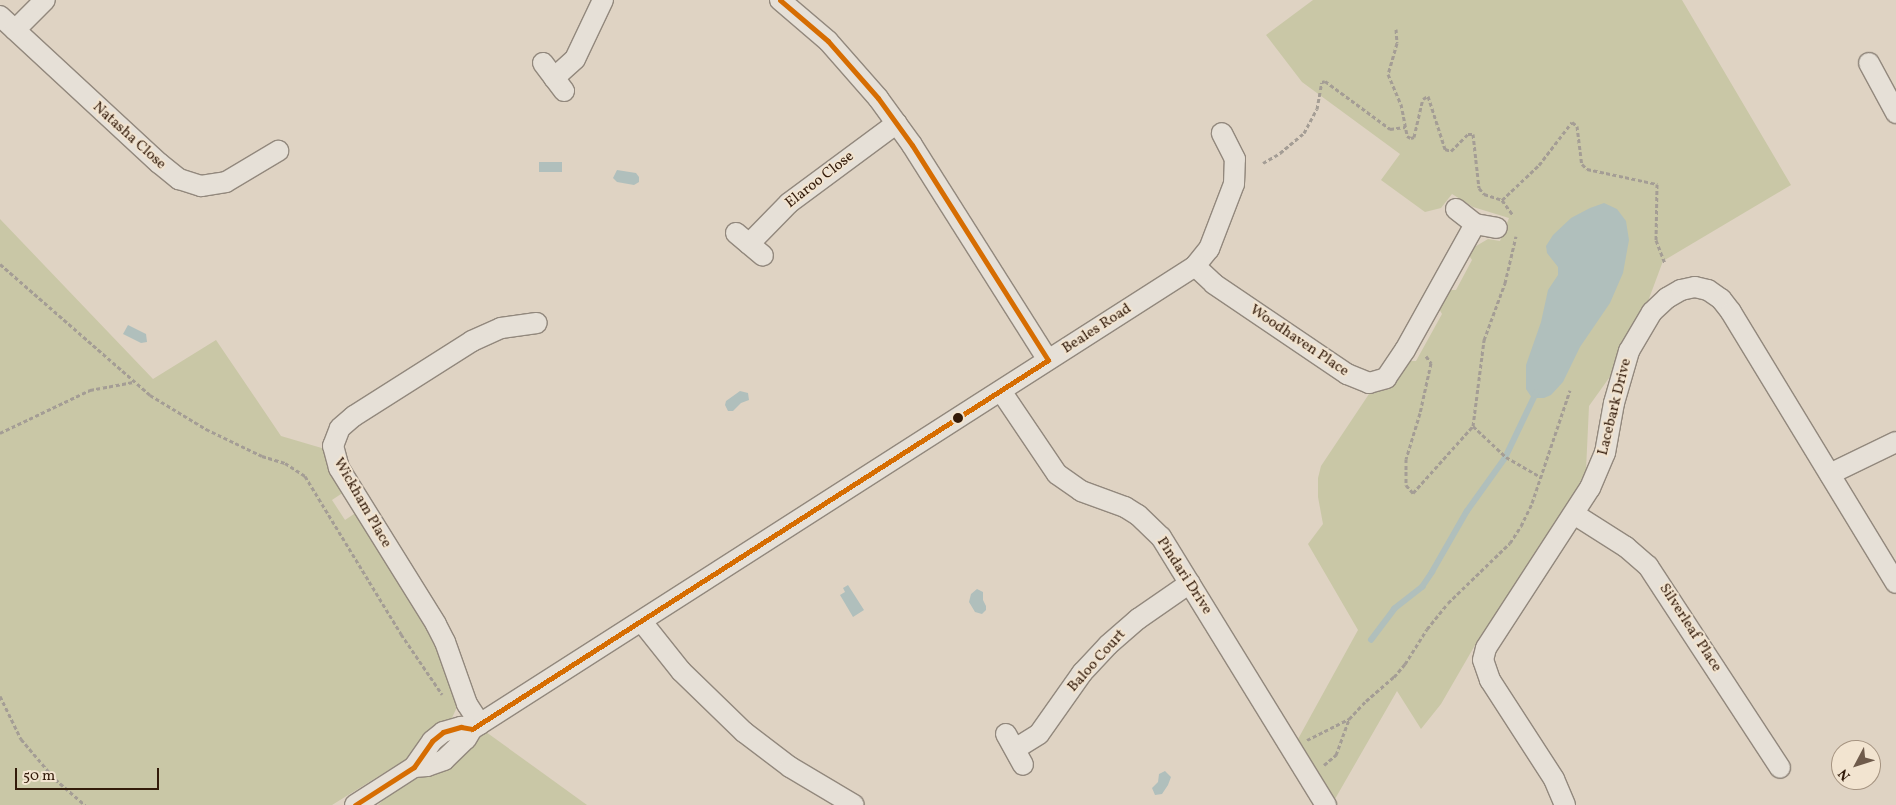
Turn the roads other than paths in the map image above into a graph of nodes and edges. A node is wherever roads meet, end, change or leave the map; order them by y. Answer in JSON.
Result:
{"nodes":[{"id":1,"x":45,"y":0,"type":"edge"},
{"id":2,"x":603,"y":0,"type":"edge"},
{"id":3,"x":780,"y":0,"type":"edge"},
{"id":4,"x":0,"y":16,"type":"edge"},
{"id":5,"x":15,"y":30,"type":"junction"},
{"id":6,"x":1869,"y":63,"type":"dead end"},
{"id":7,"x":553,"y":77,"type":"dead end"},
{"id":8,"x":1893,"y":102,"type":"edge"},
{"id":9,"x":897,"y":123,"type":"junction"},
{"id":10,"x":1222,"y":134,"type":"dead end"},
{"id":11,"x":278,"y":151,"type":"dead end"},
{"id":12,"x":1456,"y":209,"type":"dead end"},
{"id":13,"x":1476,"y":224,"type":"junction"},
{"id":14,"x":1509,"y":227,"type":"road end"},
{"id":15,"x":749,"y":244,"type":"dead end"},
{"id":16,"x":1194,"y":266,"type":"junction"},
{"id":17,"x":537,"y":323,"type":"dead end"},
{"id":18,"x":1048,"y":360,"type":"junction"},
{"id":19,"x":1001,"y":391,"type":"junction"},
{"id":20,"x":1896,"y":442,"type":"edge"},
{"id":21,"x":1830,"y":474,"type":"junction"},
{"id":22,"x":1574,"y":514,"type":"junction"},
{"id":23,"x":1190,"y":583,"type":"junction"},
{"id":24,"x":1896,"y":584,"type":"edge"},
{"id":25,"x":642,"y":622,"type":"junction"},
{"id":26,"x":476,"y":726,"type":"junction"},
{"id":27,"x":1015,"y":750,"type":"dead end"},
{"id":28,"x":1780,"y":768,"type":"dead end"},
{"id":29,"x":1319,"y":802,"type":"edge"},
{"id":30,"x":355,"y":805,"type":"edge"},
{"id":31,"x":854,"y":805,"type":"edge"},
{"id":32,"x":1565,"y":805,"type":"edge"}],
"edges":[{"from":1,"to":5,"type":"street"},
{"from":2,"to":7,"type":"street"},
{"from":3,"to":9,"type":"street"},
{"from":4,"to":5,"type":"street","name":"Natasha Close"},
{"from":5,"to":11,"type":"street","name":"Natasha Close"},
{"from":6,"to":8,"type":"street"},
{"from":9,"to":15,"type":"street","name":"Elaroo Close"},
{"from":9,"to":18,"type":"street"},
{"from":10,"to":16,"type":"street","name":"Beales Road"},
{"from":12,"to":13,"type":"street"},
{"from":13,"to":14,"type":"street"},
{"from":13,"to":16,"type":"street","name":"Woodhaven Place"},
{"from":16,"to":18,"type":"street","name":"Beales Road"},
{"from":17,"to":26,"type":"street","name":"Wickham Place"},
{"from":18,"to":19,"type":"street","name":"Beales Road"},
{"from":19,"to":23,"type":"street","name":"Pindari Drive"},
{"from":19,"to":25,"type":"street","name":"Beales Road"},
{"from":20,"to":21,"type":"street"},
{"from":21,"to":22,"type":"street","name":"Lacebark Drive"},
{"from":21,"to":24,"type":"street","name":"Lacebark Drive"},
{"from":22,"to":28,"type":"street","name":"Silverleaf Place"},
{"from":22,"to":32,"type":"street","name":"Lacebark Drive"},
{"from":23,"to":27,"type":"street","name":"Baloo Court"},
{"from":23,"to":29,"type":"street","name":"Pindari Drive"},
{"from":25,"to":26,"type":"street","name":"Beales Road"},
{"from":25,"to":31,"type":"street"},
{"from":26,"to":30,"type":"street","name":"Beales Road"}]}
